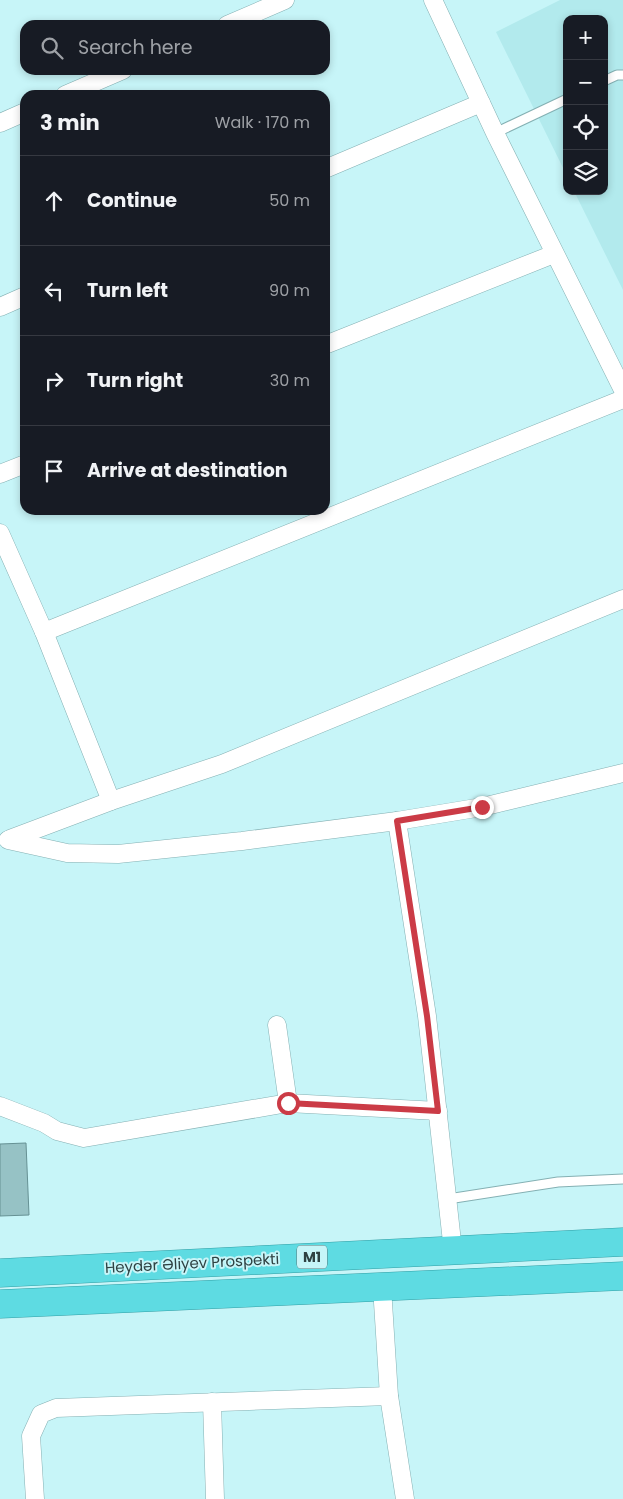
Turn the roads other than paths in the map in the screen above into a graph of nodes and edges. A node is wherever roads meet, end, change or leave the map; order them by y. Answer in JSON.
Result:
{"nodes":[{"id":1,"x":285,"y":0,"type":"edge"},
{"id":2,"x":433,"y":0,"type":"edge"},
{"id":3,"x":239,"y":20,"type":"edge"},
{"id":4,"x":111,"y":75,"type":"edge"},
{"id":5,"x":623,"y":75,"type":"edge"},
{"id":6,"x":608,"y":79,"type":"edge"},
{"id":7,"x":77,"y":90,"type":"edge"},
{"id":8,"x":563,"y":101,"type":"edge"},
{"id":9,"x":481,"y":103,"type":"junction"},
{"id":10,"x":20,"y":114,"type":"edge"},
{"id":11,"x":0,"y":123,"type":"edge"},
{"id":12,"x":495,"y":133,"type":"junction"},
{"id":13,"x":330,"y":167,"type":"edge"},
{"id":14,"x":554,"y":254,"type":"junction"},
{"id":15,"x":20,"y":298,"type":"edge"},
{"id":16,"x":0,"y":307,"type":"edge"},
{"id":17,"x":330,"y":343,"type":"edge"},
{"id":18,"x":623,"y":390,"type":"edge"},
{"id":19,"x":623,"y":399,"type":"edge"},
{"id":20,"x":20,"y":466,"type":"edge"},
{"id":21,"x":0,"y":474,"type":"edge"},
{"id":22,"x":0,"y":533,"type":"edge"},
{"id":23,"x":623,"y":599,"type":"edge"},
{"id":24,"x":44,"y":632,"type":"junction"},
{"id":25,"x":623,"y":774,"type":"edge"},
{"id":26,"x":111,"y":801,"type":"junction"},
{"id":27,"x":397,"y":821,"type":"junction"},
{"id":28,"x":5,"y":841,"type":"edge"},
{"id":29,"x":277,"y":1025,"type":"dead end"},
{"id":30,"x":288,"y":1103,"type":"junction"},
{"id":31,"x":0,"y":1106,"type":"edge"},
{"id":32,"x":438,"y":1111,"type":"junction"},
{"id":33,"x":623,"y":1179,"type":"edge"},
{"id":34,"x":448,"y":1199,"type":"junction"},
{"id":35,"x":623,"y":1242,"type":"edge"},
{"id":36,"x":453,"y":1250,"type":"junction"},
{"id":37,"x":0,"y":1273,"type":"edge"},
{"id":38,"x":623,"y":1276,"type":"edge"},
{"id":39,"x":382,"y":1287,"type":"junction"},
{"id":40,"x":0,"y":1304,"type":"edge"},
{"id":41,"x":389,"y":1396,"type":"junction"},
{"id":42,"x":212,"y":1402,"type":"junction"},
{"id":43,"x":35,"y":1499,"type":"edge"},
{"id":44,"x":215,"y":1499,"type":"edge"},
{"id":45,"x":405,"y":1499,"type":"edge"}],
"edges":[{"from":1,"to":3,"type":"street"},
{"from":2,"to":9,"type":"street"},
{"from":4,"to":7,"type":"street"},
{"from":5,"to":6,"type":"lane"},
{"from":8,"to":12,"type":"lane"},
{"from":9,"to":12,"type":"street"},
{"from":9,"to":13,"type":"street"},
{"from":10,"to":11,"type":"street"},
{"from":12,"to":14,"type":"street"},
{"from":14,"to":17,"type":"street"},
{"from":14,"to":18,"type":"street"},
{"from":15,"to":16,"type":"street"},
{"from":19,"to":24,"type":"street"},
{"from":20,"to":21,"type":"street"},
{"from":22,"to":24,"type":"street"},
{"from":23,"to":26,"type":"street"},
{"from":24,"to":26,"type":"street"},
{"from":25,"to":27,"type":"street"},
{"from":26,"to":28,"type":"street"},
{"from":27,"to":28,"type":"street"},
{"from":27,"to":32,"type":"street"},
{"from":29,"to":30,"type":"street"},
{"from":30,"to":31,"type":"street"},
{"from":30,"to":32,"type":"street"},
{"from":32,"to":34,"type":"street"},
{"from":33,"to":34,"type":"lane"},
{"from":34,"to":36,"type":"street"},
{"from":35,"to":36,"type":"highway","name":"Heydər Əliyev Prospekti","number":"M1"},
{"from":36,"to":37,"type":"highway","name":"Heydər Əliyev Prospekti","number":"M1"},
{"from":38,"to":39,"type":"highway","number":"M1"},
{"from":39,"to":40,"type":"highway","number":"M1"},
{"from":39,"to":41,"type":"street"},
{"from":41,"to":42,"type":"street"},
{"from":41,"to":45,"type":"street"},
{"from":42,"to":43,"type":"street"},
{"from":42,"to":44,"type":"street"}]}
